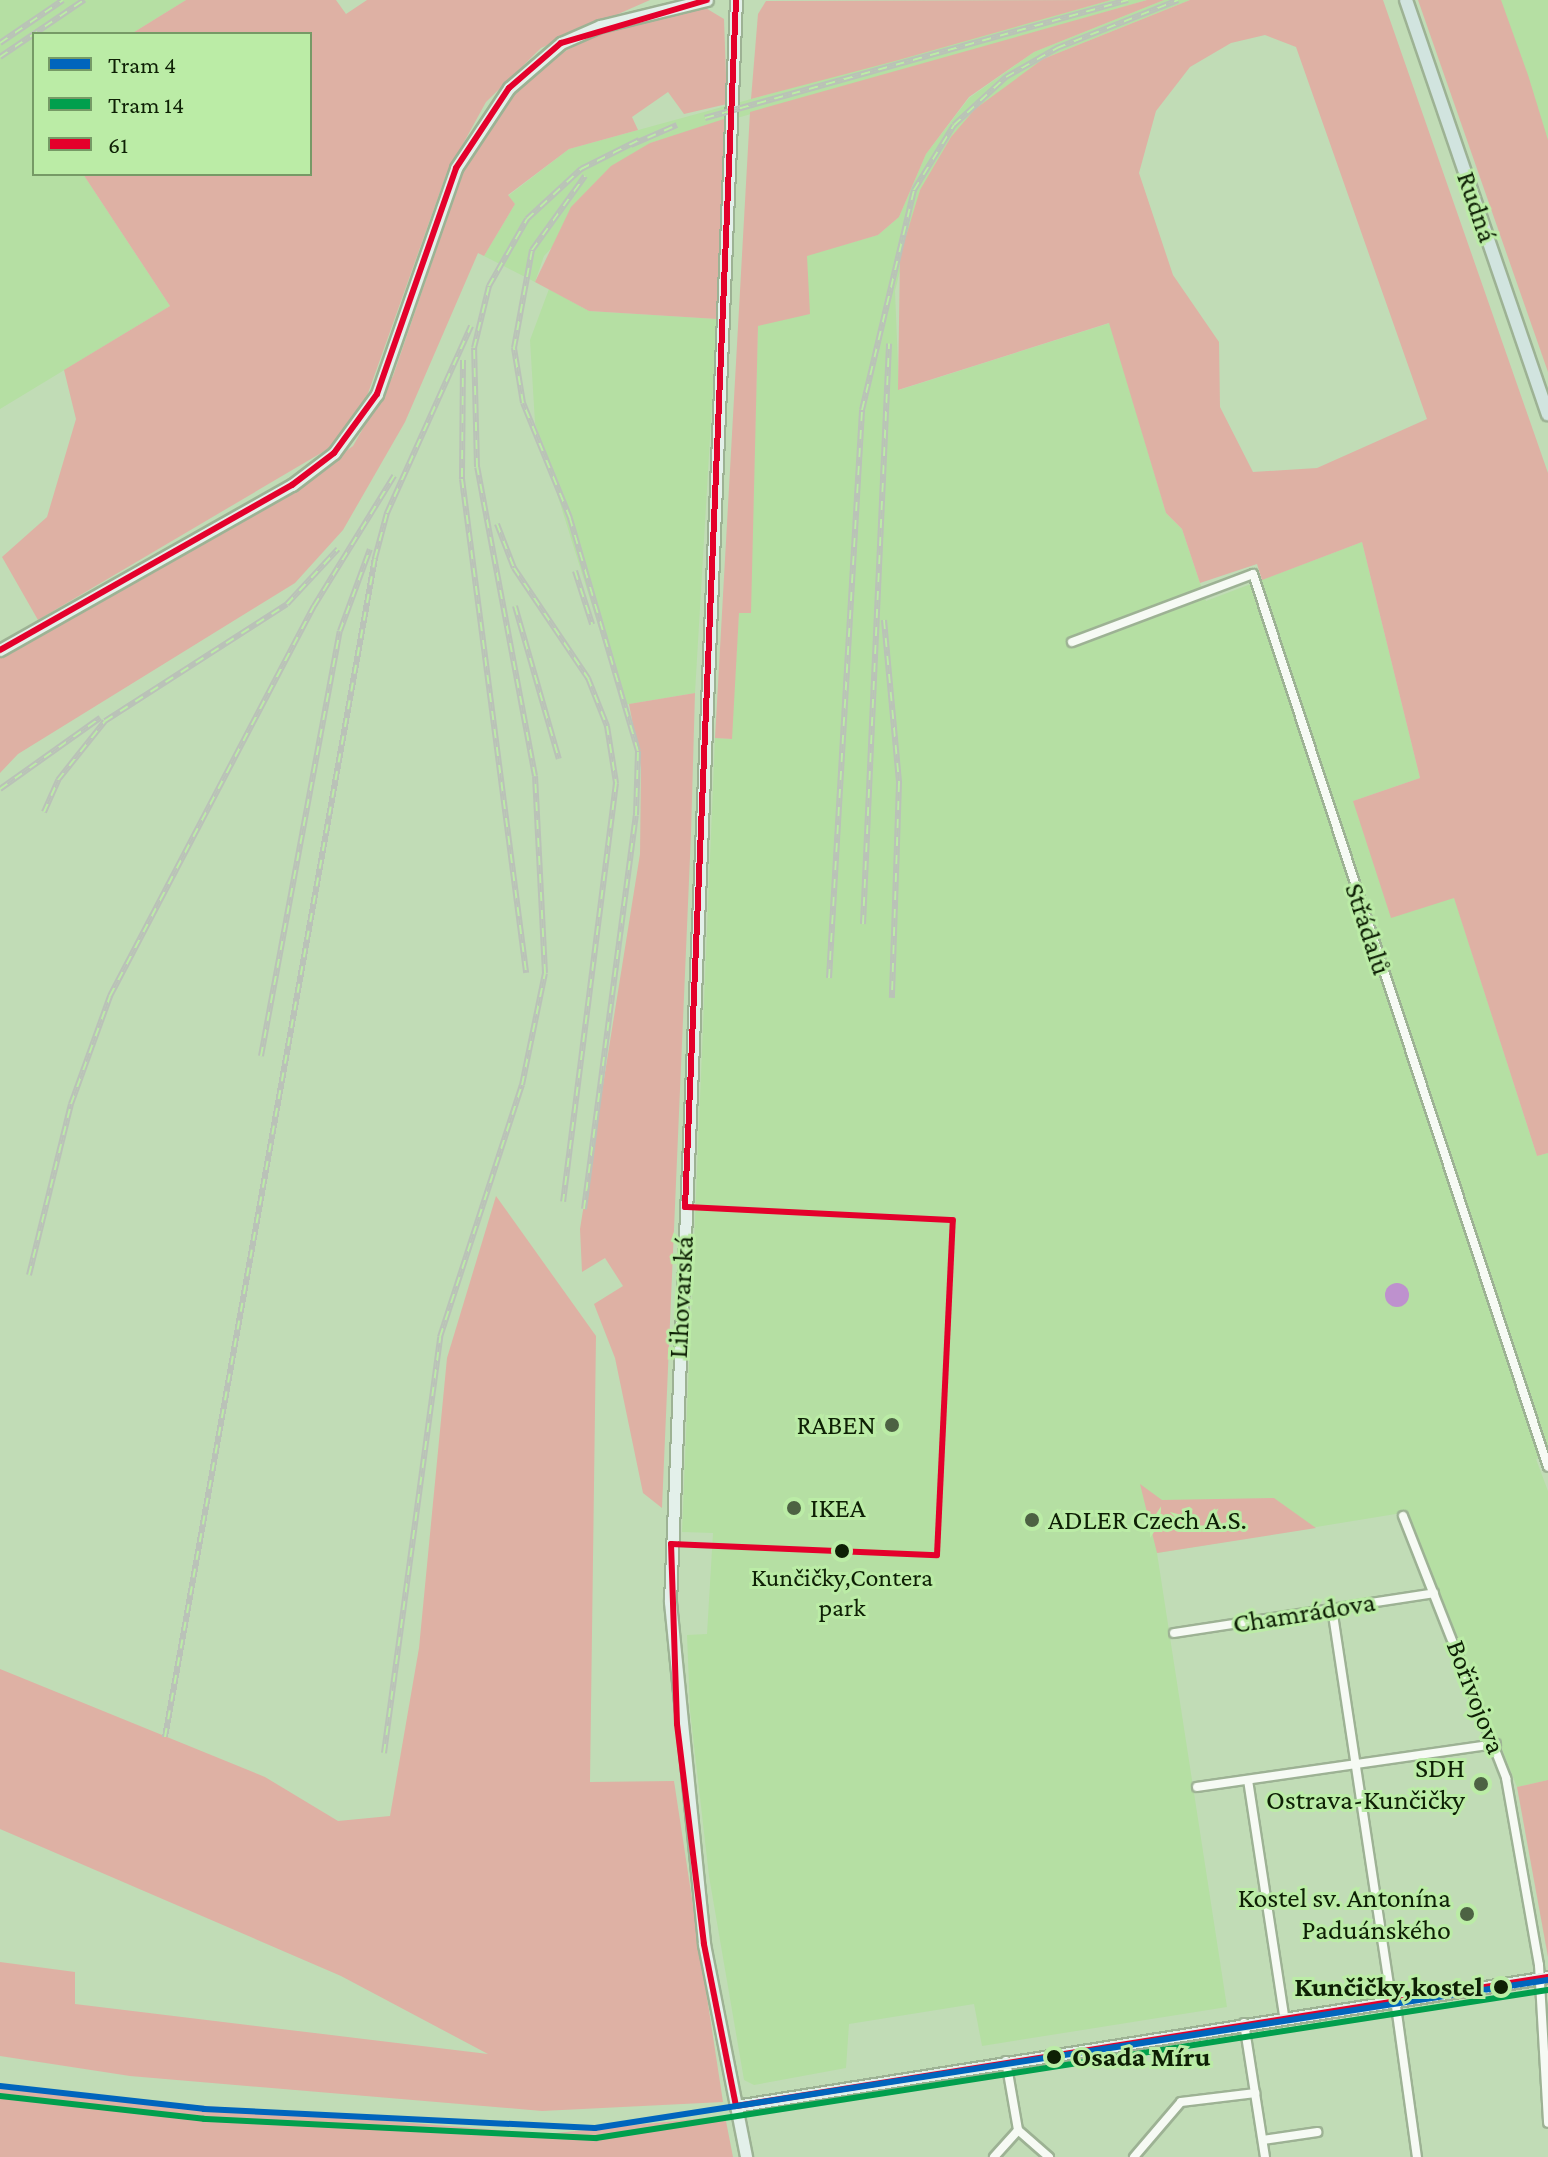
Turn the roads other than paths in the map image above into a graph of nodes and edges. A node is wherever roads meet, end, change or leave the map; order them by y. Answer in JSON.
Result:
{"nodes":[{"id":1,"x":707,"y":0,"type":"edge"},
{"id":2,"x":736,"y":0,"type":"edge"},
{"id":3,"x":1406,"y":0,"type":"edge"},
{"id":4,"x":1548,"y":414,"type":"edge"},
{"id":5,"x":1072,"y":642,"type":"dead end"},
{"id":6,"x":0,"y":650,"type":"edge"},
{"id":7,"x":1548,"y":1467,"type":"edge"},
{"id":8,"x":1403,"y":1516,"type":"dead end"},
{"id":9,"x":1434,"y":1593,"type":"junction"},
{"id":10,"x":1332,"y":1608,"type":"junction"},
{"id":11,"x":1174,"y":1633,"type":"dead end"},
{"id":12,"x":1496,"y":1744,"type":"junction"},
{"id":13,"x":1356,"y":1764,"type":"junction"},
{"id":14,"x":1248,"y":1780,"type":"junction"},
{"id":15,"x":1197,"y":1787,"type":"dead end"},
{"id":16,"x":1544,"y":1978,"type":"edge"},
{"id":17,"x":1393,"y":2000,"type":"junction"},
{"id":18,"x":1284,"y":2015,"type":"junction"},
{"id":19,"x":1244,"y":2020,"type":"junction"},
{"id":20,"x":1006,"y":2061,"type":"junction"},
{"id":21,"x":1255,"y":2093,"type":"junction"},
{"id":22,"x":736,"y":2106,"type":"junction"},
{"id":23,"x":1548,"y":2123,"type":"edge"},
{"id":24,"x":1018,"y":2130,"type":"junction"},
{"id":25,"x":1317,"y":2132,"type":"dead end"},
{"id":26,"x":1263,"y":2140,"type":"junction"},
{"id":27,"x":746,"y":2157,"type":"edge"},
{"id":28,"x":994,"y":2157,"type":"edge"},
{"id":29,"x":1049,"y":2157,"type":"edge"},
{"id":30,"x":1134,"y":2157,"type":"edge"},
{"id":31,"x":1265,"y":2157,"type":"edge"},
{"id":32,"x":1417,"y":2157,"type":"edge"}],
"edges":[{"from":1,"to":6,"type":"street"},
{"from":2,"to":22,"type":"street","name":"Lihovarská"},
{"from":3,"to":4,"type":"main road","name":"Rudná"},
{"from":5,"to":7,"type":"street","name":"Střádalů"},
{"from":8,"to":9,"type":"street","name":"Bořivojova"},
{"from":9,"to":10,"type":"street","name":"Chamrádova"},
{"from":9,"to":12,"type":"street","name":"Bořivojova"},
{"from":10,"to":11,"type":"street","name":"Chamrádova"},
{"from":10,"to":13,"type":"street"},
{"from":12,"to":13,"type":"street"},
{"from":12,"to":16,"type":"street","name":"Bořivojova"},
{"from":13,"to":14,"type":"street"},
{"from":13,"to":17,"type":"street"},
{"from":14,"to":15,"type":"street"},
{"from":14,"to":18,"type":"street"},
{"from":16,"to":17,"type":"street"},
{"from":16,"to":23,"type":"street","name":"Bořivojova"},
{"from":17,"to":18,"type":"street"},
{"from":17,"to":32,"type":"street"},
{"from":18,"to":19,"type":"street"},
{"from":19,"to":20,"type":"street"},
{"from":19,"to":21,"type":"street"},
{"from":20,"to":22,"type":"street"},
{"from":20,"to":24,"type":"street"},
{"from":21,"to":26,"type":"street"},
{"from":21,"to":30,"type":"street"},
{"from":22,"to":27,"type":"street","name":"Lihovarská"},
{"from":24,"to":28,"type":"street"},
{"from":24,"to":29,"type":"street"},
{"from":25,"to":26,"type":"street"},
{"from":26,"to":31,"type":"street"}]}
